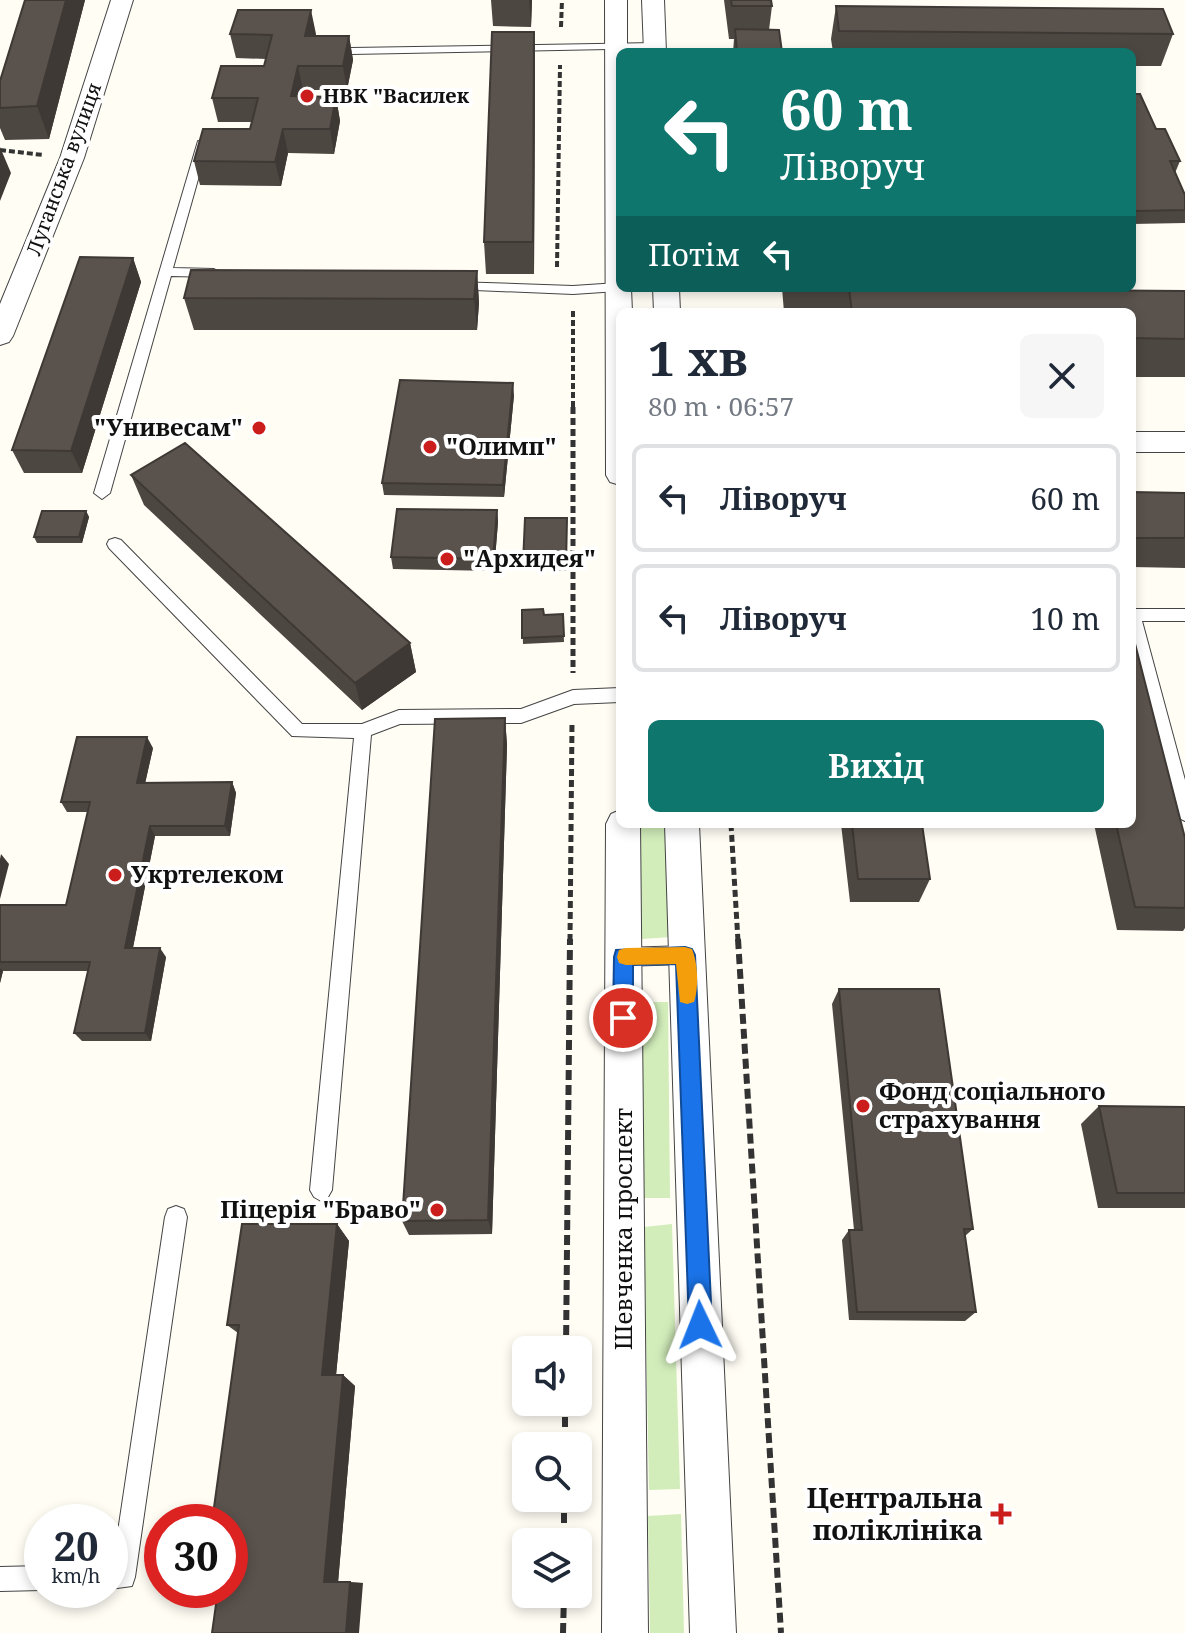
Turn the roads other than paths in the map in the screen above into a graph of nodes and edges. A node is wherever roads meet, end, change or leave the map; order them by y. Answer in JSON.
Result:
{"nodes":[{"id":1,"x":122,"y":0,"type":"edge"},
{"id":2,"x":616,"y":0,"type":"edge"},
{"id":3,"x":653,"y":0,"type":"edge"},
{"id":4,"x":616,"y":47,"type":"junction"},
{"id":5,"x":636,"y":48,"type":"edge"},
{"id":6,"x":655,"y":48,"type":"edge"},
{"id":7,"x":351,"y":51,"type":"edge"},
{"id":8,"x":203,"y":141,"type":"edge"},
{"id":9,"x":165,"y":272,"type":"junction"},
{"id":10,"x":225,"y":273,"type":"edge"},
{"id":11,"x":439,"y":283,"type":"edge"},
{"id":12,"x":616,"y":287,"type":"edge"},
{"id":13,"x":0,"y":336,"type":"edge"},
{"id":14,"x":1136,"y":442,"type":"edge"},
{"id":15,"x":1185,"y":442,"type":"edge"},
{"id":16,"x":102,"y":493,"type":"dead end"},
{"id":17,"x":115,"y":544,"type":"dead end"},
{"id":18,"x":1136,"y":615,"type":"edge"},
{"id":19,"x":1185,"y":615,"type":"edge"},
{"id":20,"x":1136,"y":630,"type":"edge"},
{"id":21,"x":616,"y":695,"type":"edge"},
{"id":22,"x":363,"y":731,"type":"junction"},
{"id":23,"x":1185,"y":813,"type":"edge"},
{"id":24,"x":623,"y":828,"type":"edge"},
{"id":25,"x":682,"y":828,"type":"edge"},
{"id":26,"x":685,"y":955,"type":"junction"},
{"id":27,"x":623,"y":957,"type":"junction"},
{"id":28,"x":321,"y":1190,"type":"dead end"},
{"id":29,"x":176,"y":1217,"type":"dead end"},
{"id":30,"x":128,"y":1543,"type":"edge"},
{"id":31,"x":24,"y":1578,"type":"edge"},
{"id":32,"x":0,"y":1579,"type":"edge"},
{"id":33,"x":625,"y":1633,"type":"edge"},
{"id":34,"x":713,"y":1633,"type":"edge"}],
"edges":[{"from":1,"to":13,"type":"street","name":"Луганська вулиця"},
{"from":2,"to":4,"type":"street"},
{"from":3,"to":6,"type":"street"},
{"from":4,"to":5,"type":"lane"},
{"from":4,"to":7,"type":"lane"},
{"from":8,"to":9,"type":"lane"},
{"from":9,"to":10,"type":"lane"},
{"from":9,"to":16,"type":"lane"},
{"from":11,"to":12,"type":"lane"},
{"from":14,"to":15,"type":"street"},
{"from":17,"to":22,"type":"lane"},
{"from":18,"to":19,"type":"lane"},
{"from":20,"to":23,"type":"lane"},
{"from":21,"to":22,"type":"lane"},
{"from":22,"to":28,"type":"lane"},
{"from":24,"to":27,"type":"street","name":"Шевченка проспект"},
{"from":25,"to":26,"type":"street"},
{"from":26,"to":27,"type":"lane"},
{"from":26,"to":34,"type":"street"},
{"from":27,"to":33,"type":"street","name":"Шевченка проспект"},
{"from":29,"to":30,"type":"lane"},
{"from":31,"to":32,"type":"lane"}]}
